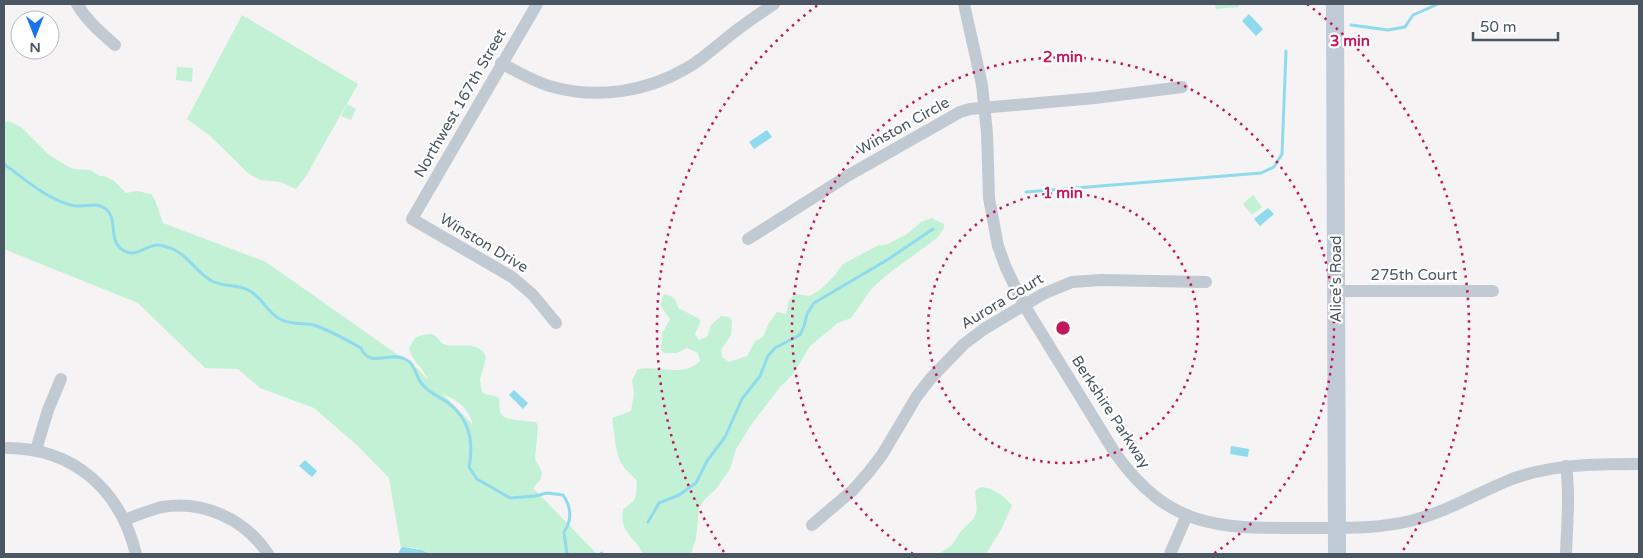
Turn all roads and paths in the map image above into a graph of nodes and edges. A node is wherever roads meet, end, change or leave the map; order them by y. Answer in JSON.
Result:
{"nodes":[{"id":1,"x":77,"y":4,"type":"edge"},
{"id":2,"x":537,"y":4,"type":"edge"},
{"id":3,"x":774,"y":4,"type":"edge"},
{"id":4,"x":964,"y":4,"type":"edge"},
{"id":5,"x":1335,"y":4,"type":"edge"},
{"id":6,"x":116,"y":45,"type":"dead end"},
{"id":7,"x":501,"y":63,"type":"junction"},
{"id":8,"x":1182,"y":87,"type":"dead end"},
{"id":9,"x":984,"y":108,"type":"junction"},
{"id":10,"x":412,"y":219,"type":"joint"},
{"id":11,"x":748,"y":239,"type":"dead end"},
{"id":12,"x":1206,"y":282,"type":"dead end"},
{"id":13,"x":1336,"y":291,"type":"junction"},
{"id":14,"x":1493,"y":291,"type":"dead end"},
{"id":15,"x":1024,"y":305,"type":"junction"},
{"id":16,"x":556,"y":323,"type":"dead end"},
{"id":17,"x":61,"y":379,"type":"dead end"},
{"id":18,"x":4,"y":448,"type":"edge"},
{"id":19,"x":36,"y":450,"type":"junction"},
{"id":20,"x":1639,"y":464,"type":"edge"},
{"id":21,"x":1566,"y":466,"type":"junction"},
{"id":22,"x":1187,"y":515,"type":"junction"},
{"id":23,"x":125,"y":520,"type":"junction"},
{"id":24,"x":812,"y":525,"type":"dead end"},
{"id":25,"x":1337,"y":528,"type":"junction"},
{"id":26,"x":136,"y":554,"type":"edge"},
{"id":27,"x":268,"y":554,"type":"edge"},
{"id":28,"x":1170,"y":554,"type":"edge"},
{"id":29,"x":1337,"y":554,"type":"edge"},
{"id":30,"x":1566,"y":554,"type":"edge"}],
"edges":[{"from":1,"to":6,"type":"street"},
{"from":2,"to":7,"type":"street","name":"Northwest 167th Street"},
{"from":3,"to":7,"type":"street"},
{"from":4,"to":9,"type":"street","name":"Berkshire Parkway"},
{"from":5,"to":13,"type":"main road","name":"Alice's Road"},
{"from":7,"to":10,"type":"street","name":"Northwest 167th Street"},
{"from":8,"to":9,"type":"street","name":"Winston Circle"},
{"from":9,"to":11,"type":"street","name":"Winston Circle"},
{"from":9,"to":15,"type":"street","name":"Berkshire Parkway"},
{"from":10,"to":16,"type":"street","name":"Winston Drive"},
{"from":12,"to":15,"type":"street","name":"Aurora Court"},
{"from":13,"to":14,"type":"street","name":"275th Court"},
{"from":13,"to":25,"type":"main road","name":"Alice's Road"},
{"from":15,"to":22,"type":"street","name":"Berkshire Parkway"},
{"from":15,"to":24,"type":"street","name":"Aurora Court"},
{"from":17,"to":19,"type":"street"},
{"from":18,"to":19,"type":"street"},
{"from":19,"to":23,"type":"street"},
{"from":20,"to":21,"type":"street","name":"Berkshire Parkway"},
{"from":21,"to":25,"type":"street","name":"Berkshire Parkway"},
{"from":21,"to":30,"type":"street"},
{"from":22,"to":25,"type":"street","name":"Berkshire Parkway"},
{"from":22,"to":28,"type":"street"},
{"from":23,"to":26,"type":"street"},
{"from":23,"to":27,"type":"street"},
{"from":25,"to":29,"type":"main road","name":"Alice's Road"}]}
